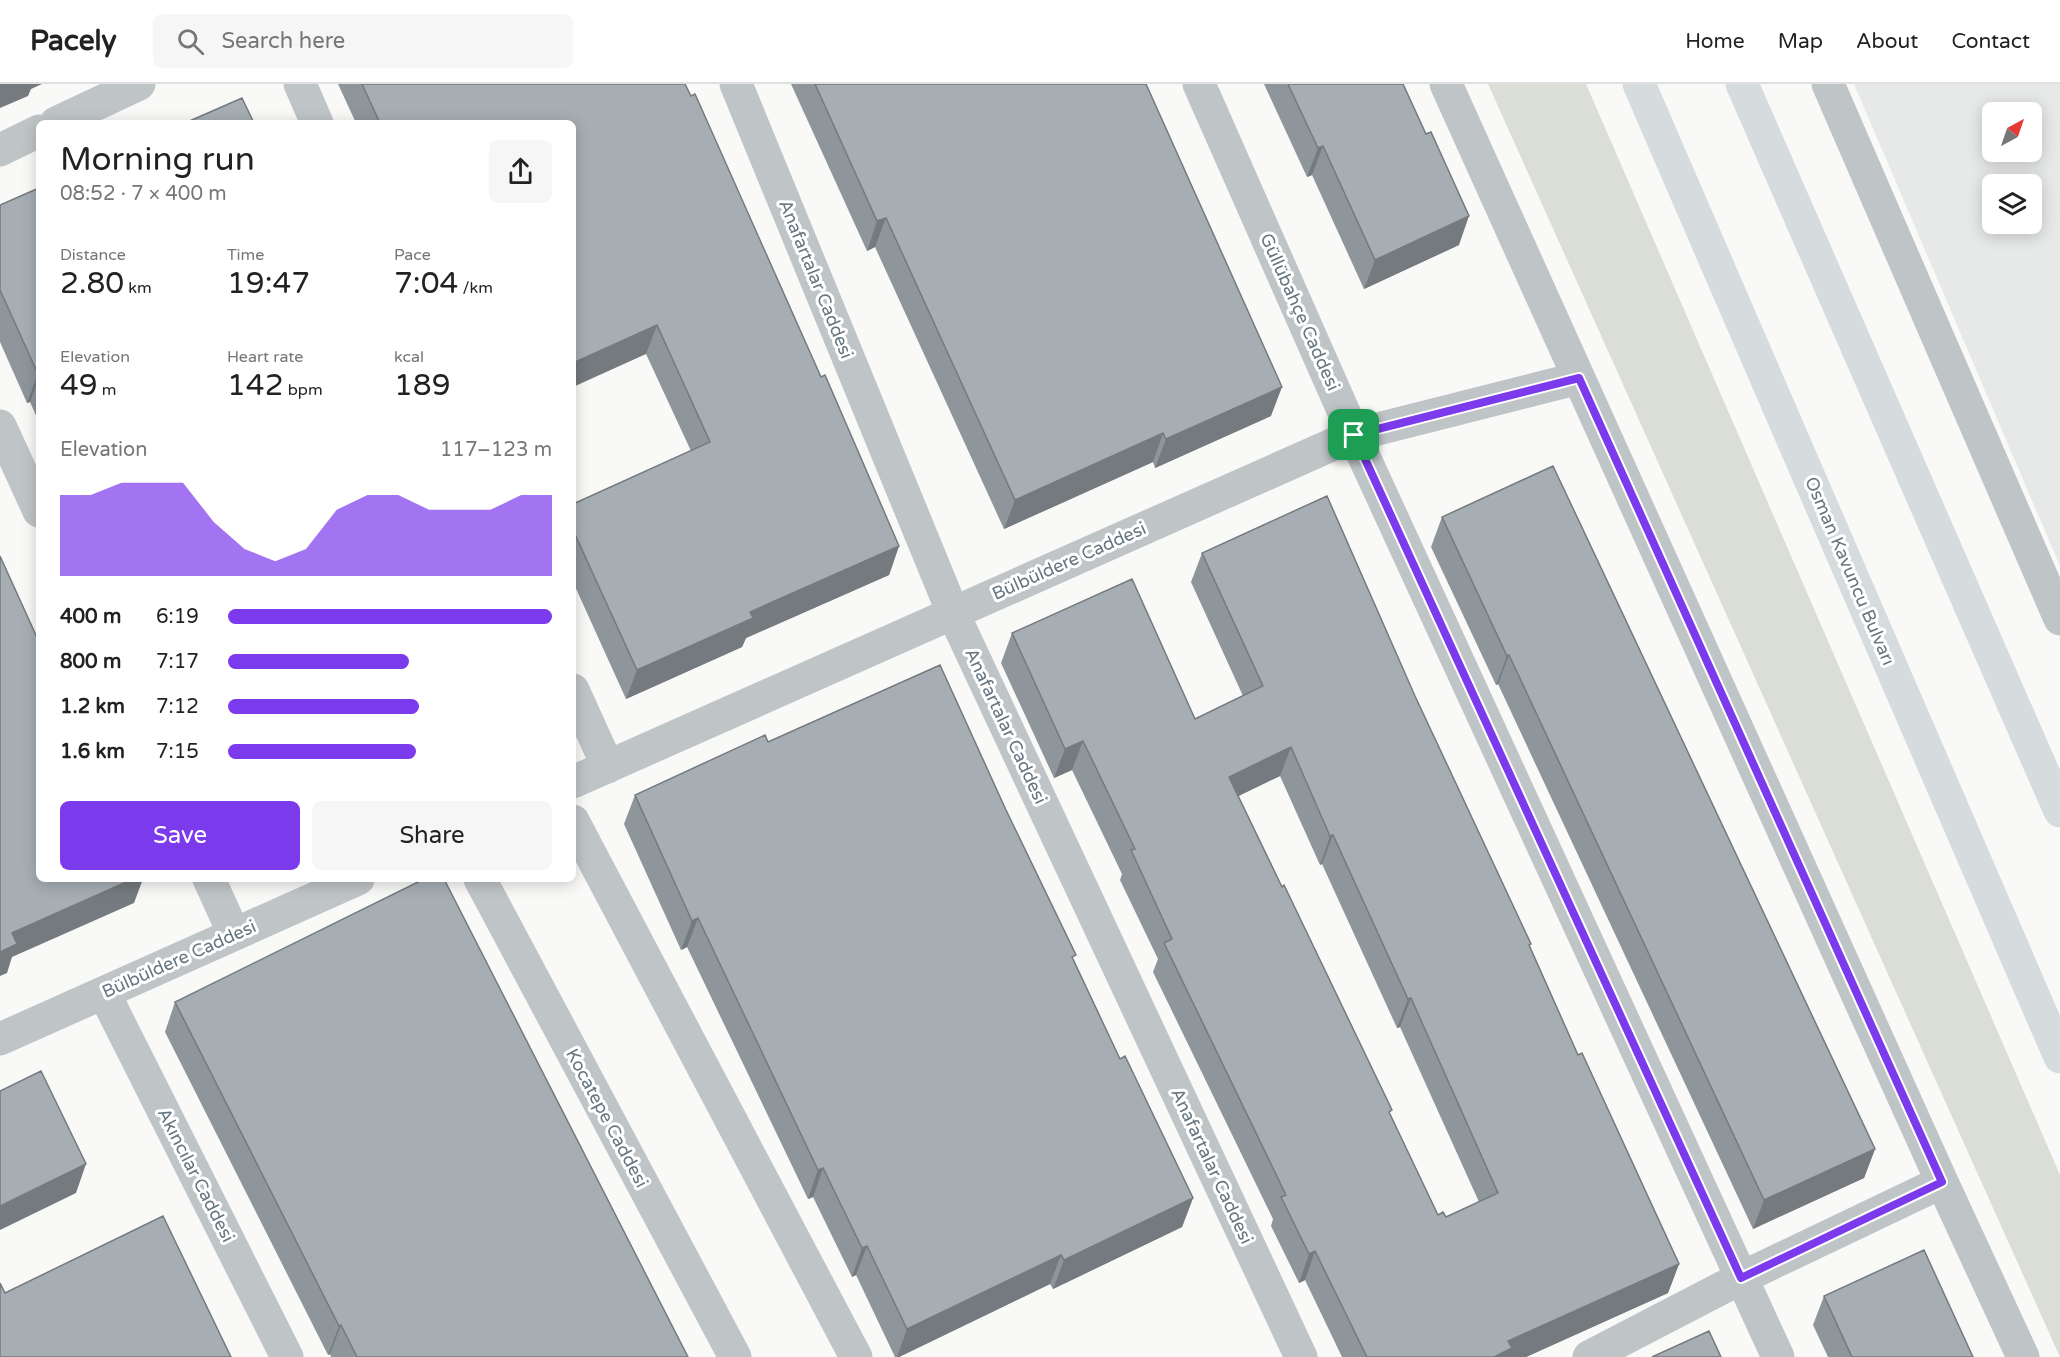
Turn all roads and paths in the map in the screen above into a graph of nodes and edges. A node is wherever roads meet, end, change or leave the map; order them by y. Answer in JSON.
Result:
{"nodes":[{"id":1,"x":139,"y":84,"type":"edge"},
{"id":2,"x":300,"y":84,"type":"edge"},
{"id":3,"x":736,"y":84,"type":"edge"},
{"id":4,"x":1198,"y":84,"type":"edge"},
{"id":5,"x":1446,"y":84,"type":"edge"},
{"id":6,"x":1639,"y":84,"type":"edge"},
{"id":7,"x":1742,"y":84,"type":"edge"},
{"id":8,"x":1828,"y":84,"type":"edge"},
{"id":9,"x":62,"y":120,"type":"edge"},
{"id":10,"x":316,"y":120,"type":"edge"},
{"id":11,"x":36,"y":132,"type":"edge"},
{"id":12,"x":0,"y":150,"type":"edge"},
{"id":13,"x":1579,"y":378,"type":"junction"},
{"id":14,"x":0,"y":426,"type":"edge"},
{"id":15,"x":1354,"y":435,"type":"junction"},
{"id":16,"x":36,"y":504,"type":"edge"},
{"id":17,"x":952,"y":613,"type":"junction"},
{"id":18,"x":2060,"y":619,"type":"edge"},
{"id":19,"x":576,"y":697,"type":"edge"},
{"id":20,"x":608,"y":767,"type":"junction"},
{"id":21,"x":576,"y":782,"type":"edge"},
{"id":22,"x":2060,"y":811,"type":"edge"},
{"id":23,"x":576,"y":827,"type":"edge"},
{"id":24,"x":210,"y":882,"type":"edge"},
{"id":25,"x":351,"y":882,"type":"edge"},
{"id":26,"x":482,"y":882,"type":"edge"},
{"id":27,"x":234,"y":934,"type":"junction"},
{"id":28,"x":104,"y":993,"type":"junction"},
{"id":29,"x":0,"y":1040,"type":"edge"},
{"id":30,"x":2060,"y":1058,"type":"edge"},
{"id":31,"x":1942,"y":1182,"type":"junction"},
{"id":32,"x":1741,"y":1278,"type":"junction"},
{"id":33,"x":287,"y":1357,"type":"edge"},
{"id":34,"x":735,"y":1357,"type":"edge"},
{"id":35,"x":856,"y":1357,"type":"edge"},
{"id":36,"x":1301,"y":1357,"type":"edge"},
{"id":37,"x":1589,"y":1357,"type":"edge"},
{"id":38,"x":1778,"y":1357,"type":"edge"},
{"id":39,"x":2023,"y":1357,"type":"edge"}],
"edges":[{"from":1,"to":9,"type":"street"},
{"from":2,"to":10,"type":"street"},
{"from":3,"to":17,"type":"street","name":"Anafartalar Caddesi"},
{"from":4,"to":15,"type":"street","name":"Güllübahçe Caddesi"},
{"from":5,"to":13,"type":"street"},
{"from":6,"to":30,"type":"highway","name":"Osman Kavuncu Bulvarı"},
{"from":7,"to":22,"type":"highway"},
{"from":8,"to":18,"type":"street"},
{"from":11,"to":12,"type":"street"},
{"from":13,"to":15,"type":"street","name":"Bülbüldere Caddesi"},
{"from":13,"to":31,"type":"street"},
{"from":14,"to":16,"type":"street"},
{"from":15,"to":17,"type":"street","name":"Bülbüldere Caddesi"},
{"from":15,"to":32,"type":"street","name":"Güllübahçe Caddesi"},
{"from":17,"to":20,"type":"street","name":"Bülbüldere Caddesi"},
{"from":17,"to":36,"type":"street","name":"Anafartalar Caddesi"},
{"from":19,"to":20,"type":"street"},
{"from":20,"to":21,"type":"street","name":"Bülbüldere Caddesi"},
{"from":23,"to":35,"type":"street"},
{"from":24,"to":27,"type":"street"},
{"from":25,"to":27,"type":"street","name":"Bülbüldere Caddesi"},
{"from":26,"to":34,"type":"street","name":"Kocatepe Caddesi"},
{"from":27,"to":28,"type":"street","name":"Bülbüldere Caddesi"},
{"from":28,"to":29,"type":"street","name":"Bülbüldere Caddesi"},
{"from":28,"to":33,"type":"street","name":"Akıncılar Caddesi"},
{"from":31,"to":32,"type":"street"},
{"from":31,"to":39,"type":"street"},
{"from":32,"to":37,"type":"street"},
{"from":32,"to":38,"type":"street","name":"Güllübahçe Caddesi"}]}
